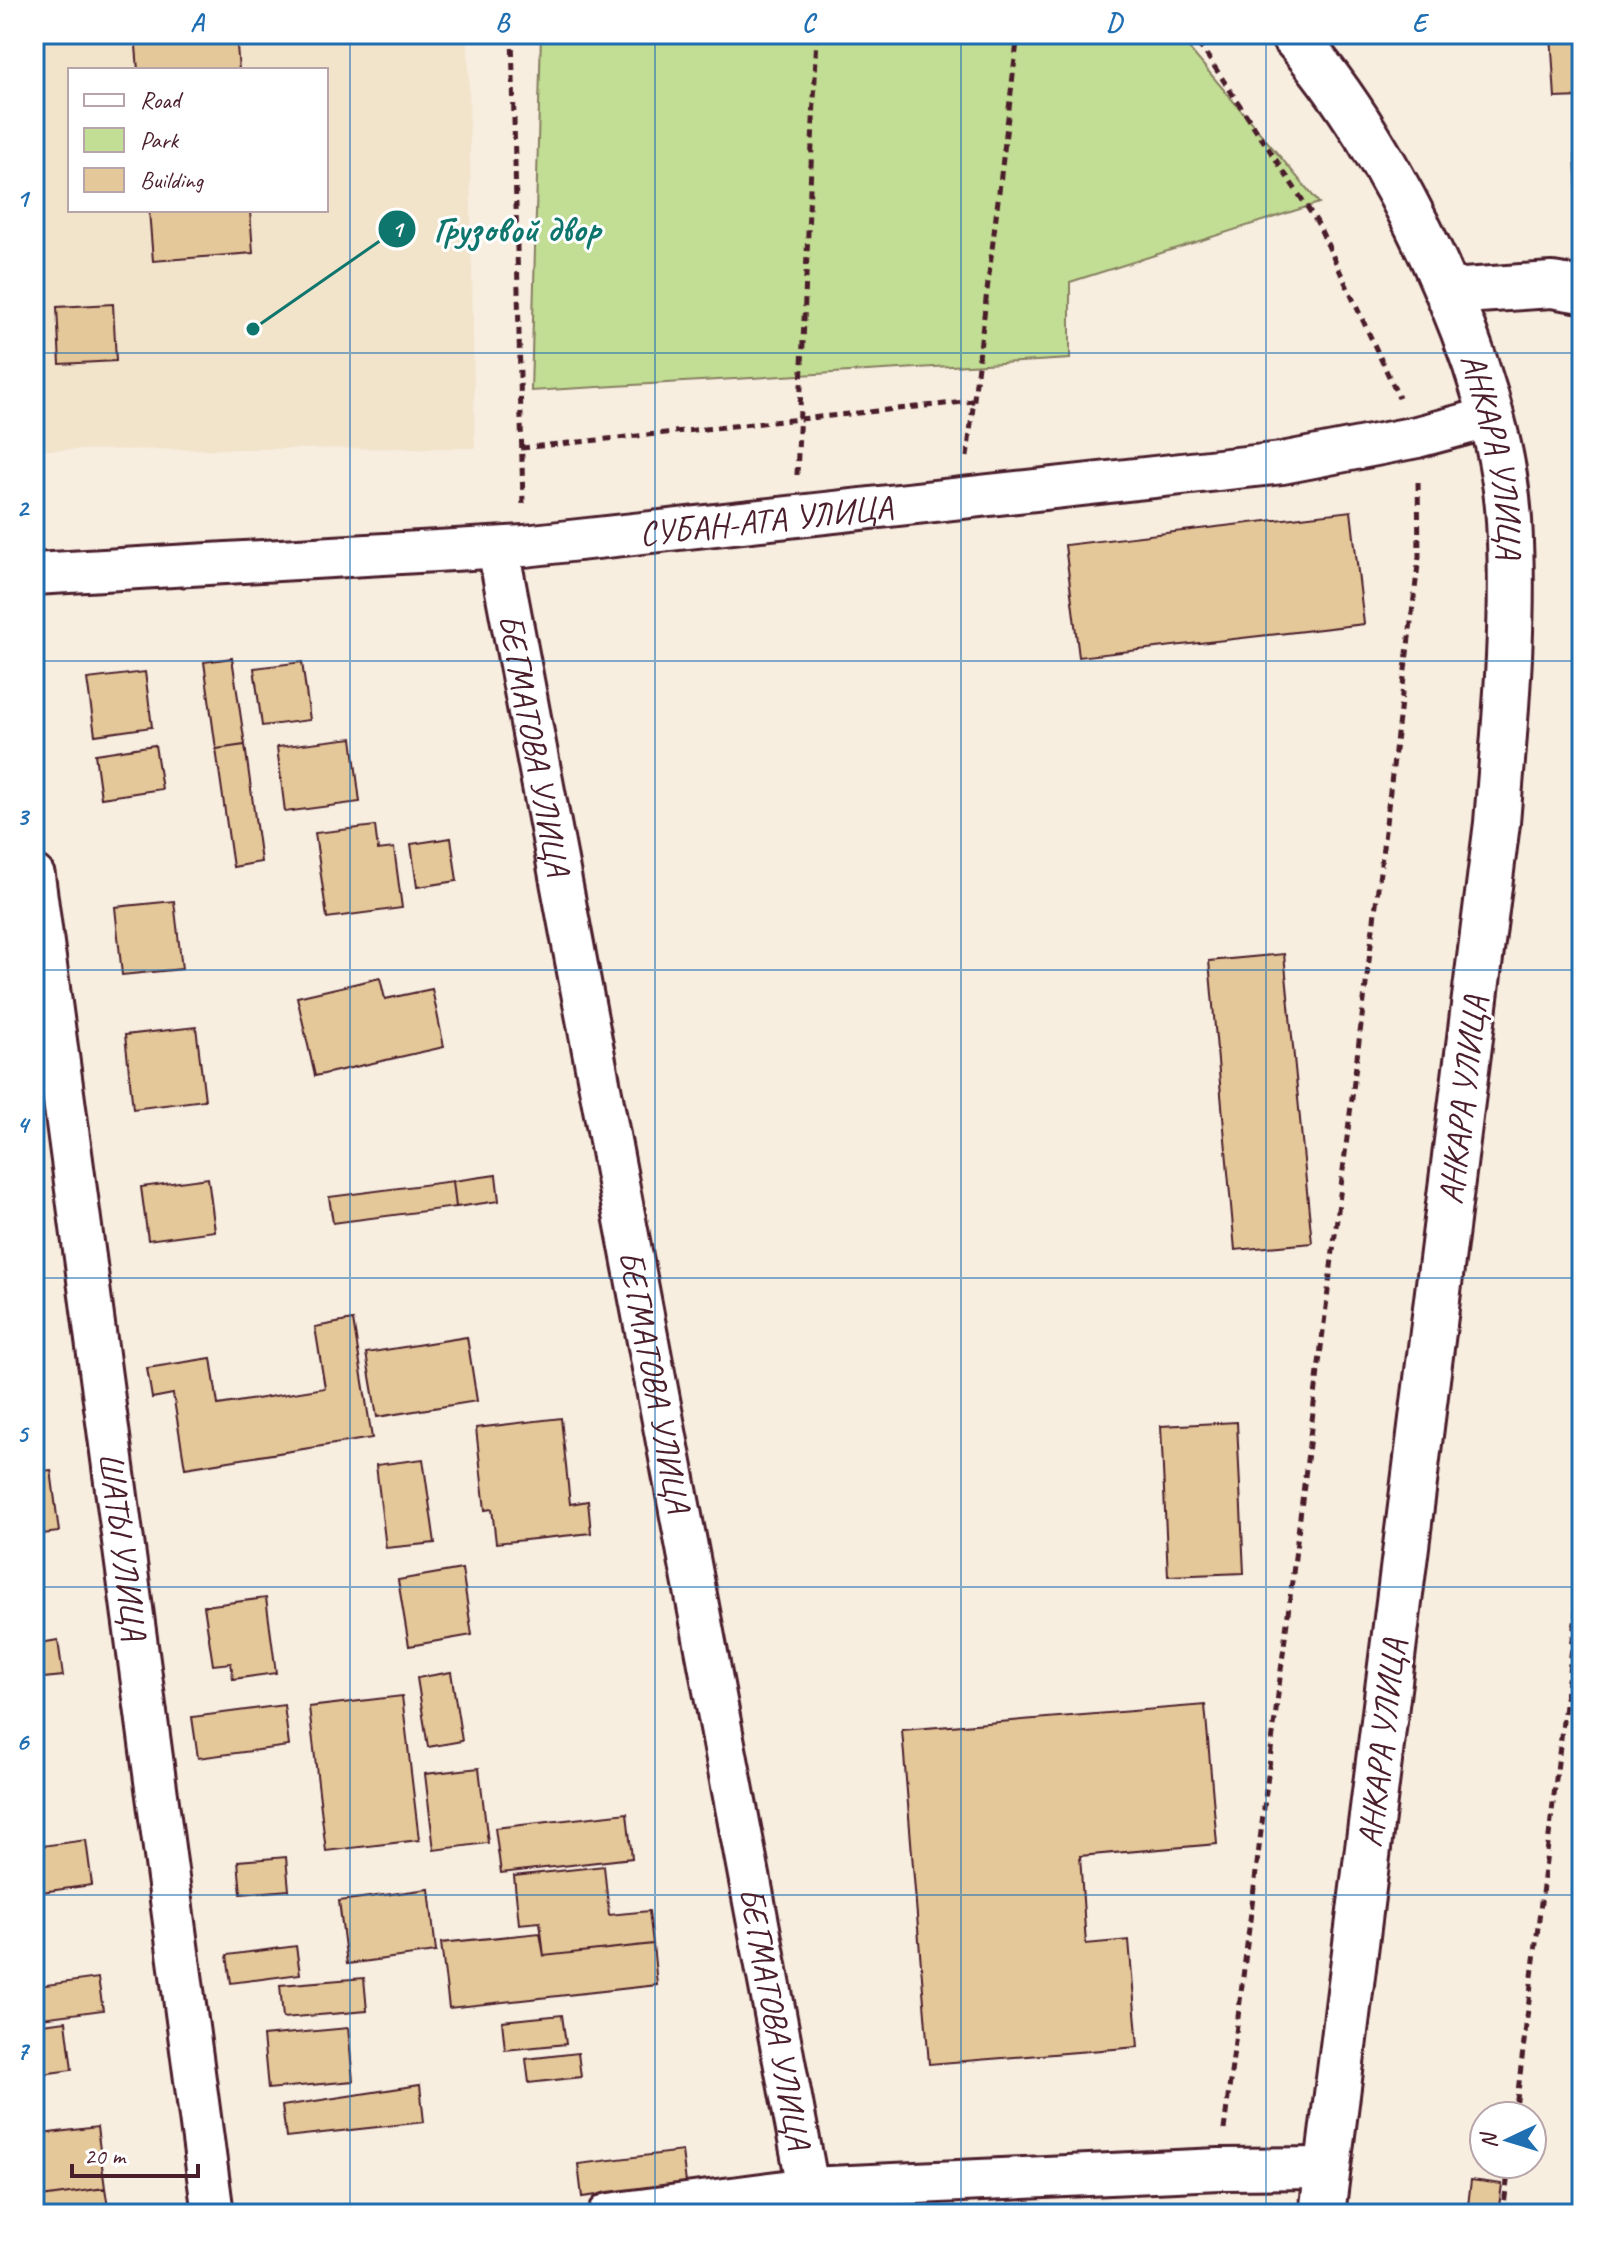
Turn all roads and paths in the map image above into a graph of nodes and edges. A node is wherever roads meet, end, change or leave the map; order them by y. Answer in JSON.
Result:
{"nodes":[{"id":1,"x":512,"y":34,"type":"edge"},
{"id":2,"x":817,"y":34,"type":"edge"},
{"id":3,"x":1018,"y":34,"type":"edge"},
{"id":4,"x":1187,"y":34,"type":"edge"},
{"id":5,"x":1292,"y":34,"type":"edge"},
{"id":6,"x":1582,"y":290,"type":"edge"},
{"id":7,"x":1449,"y":292,"type":"junction"},
{"id":8,"x":974,"y":401,"type":"junction"},
{"id":9,"x":1492,"y":417,"type":"junction"},
{"id":10,"x":801,"y":419,"type":"junction"},
{"id":11,"x":1417,"y":437,"type":"junction"},
{"id":12,"x":521,"y":448,"type":"junction"},
{"id":13,"x":962,"y":498,"type":"junction"},
{"id":14,"x":795,"y":516,"type":"junction"},
{"id":15,"x":511,"y":547,"type":"junction"},
{"id":16,"x":34,"y":574,"type":"edge"},
{"id":17,"x":34,"y":876,"type":"edge"},
{"id":18,"x":1582,"y":1565,"type":"edge"},
{"id":19,"x":1517,"y":2100,"type":"edge"},
{"id":20,"x":1327,"y":2168,"type":"junction"},
{"id":21,"x":1219,"y":2169,"type":"junction"},
{"id":22,"x":1507,"y":2180,"type":"edge"},
{"id":23,"x":811,"y":2201,"type":"edge"},
{"id":24,"x":213,"y":2214,"type":"edge"},
{"id":25,"x":609,"y":2214,"type":"edge"},
{"id":26,"x":1322,"y":2214,"type":"edge"},
{"id":27,"x":1503,"y":2214,"type":"edge"}],
"edges":[{"from":1,"to":12,"type":"path"},
{"from":2,"to":10,"type":"path"},
{"from":3,"to":8,"type":"path"},
{"from":4,"to":11,"type":"path"},
{"from":5,"to":7,"type":"main road","name":"АНКАРА УЛИЦА"},
{"from":6,"to":7,"type":"main road"},
{"from":7,"to":9,"type":"main road","name":"АНКАРА УЛИЦА"},
{"from":8,"to":10,"type":"path"},
{"from":8,"to":13,"type":"path"},
{"from":9,"to":11,"type":"street","name":"СУБАН-АТА УЛИЦА"},
{"from":9,"to":20,"type":"main road","name":"АНКАРА УЛИЦА"},
{"from":10,"to":12,"type":"path"},
{"from":10,"to":14,"type":"path"},
{"from":11,"to":13,"type":"street","name":"СУБАН-АТА УЛИЦА"},
{"from":11,"to":21,"type":"path"},
{"from":12,"to":15,"type":"path"},
{"from":13,"to":14,"type":"street","name":"СУБАН-АТА УЛИЦА"},
{"from":14,"to":15,"type":"street","name":"СУБАН-АТА УЛИЦА"},
{"from":15,"to":16,"type":"street","name":"СУБАН-АТА УЛИЦА"},
{"from":15,"to":23,"type":"street","name":"БЕГМАТОВА УЛИЦА"},
{"from":17,"to":24,"type":"street","name":"ШАТЫ УЛИЦА"},
{"from":18,"to":19,"type":"path"},
{"from":20,"to":21,"type":"street"},
{"from":20,"to":26,"type":"main road","name":"АНКАРА УЛИЦА"},
{"from":21,"to":23,"type":"street"},
{"from":22,"to":27,"type":"path"},
{"from":23,"to":25,"type":"street"}]}
